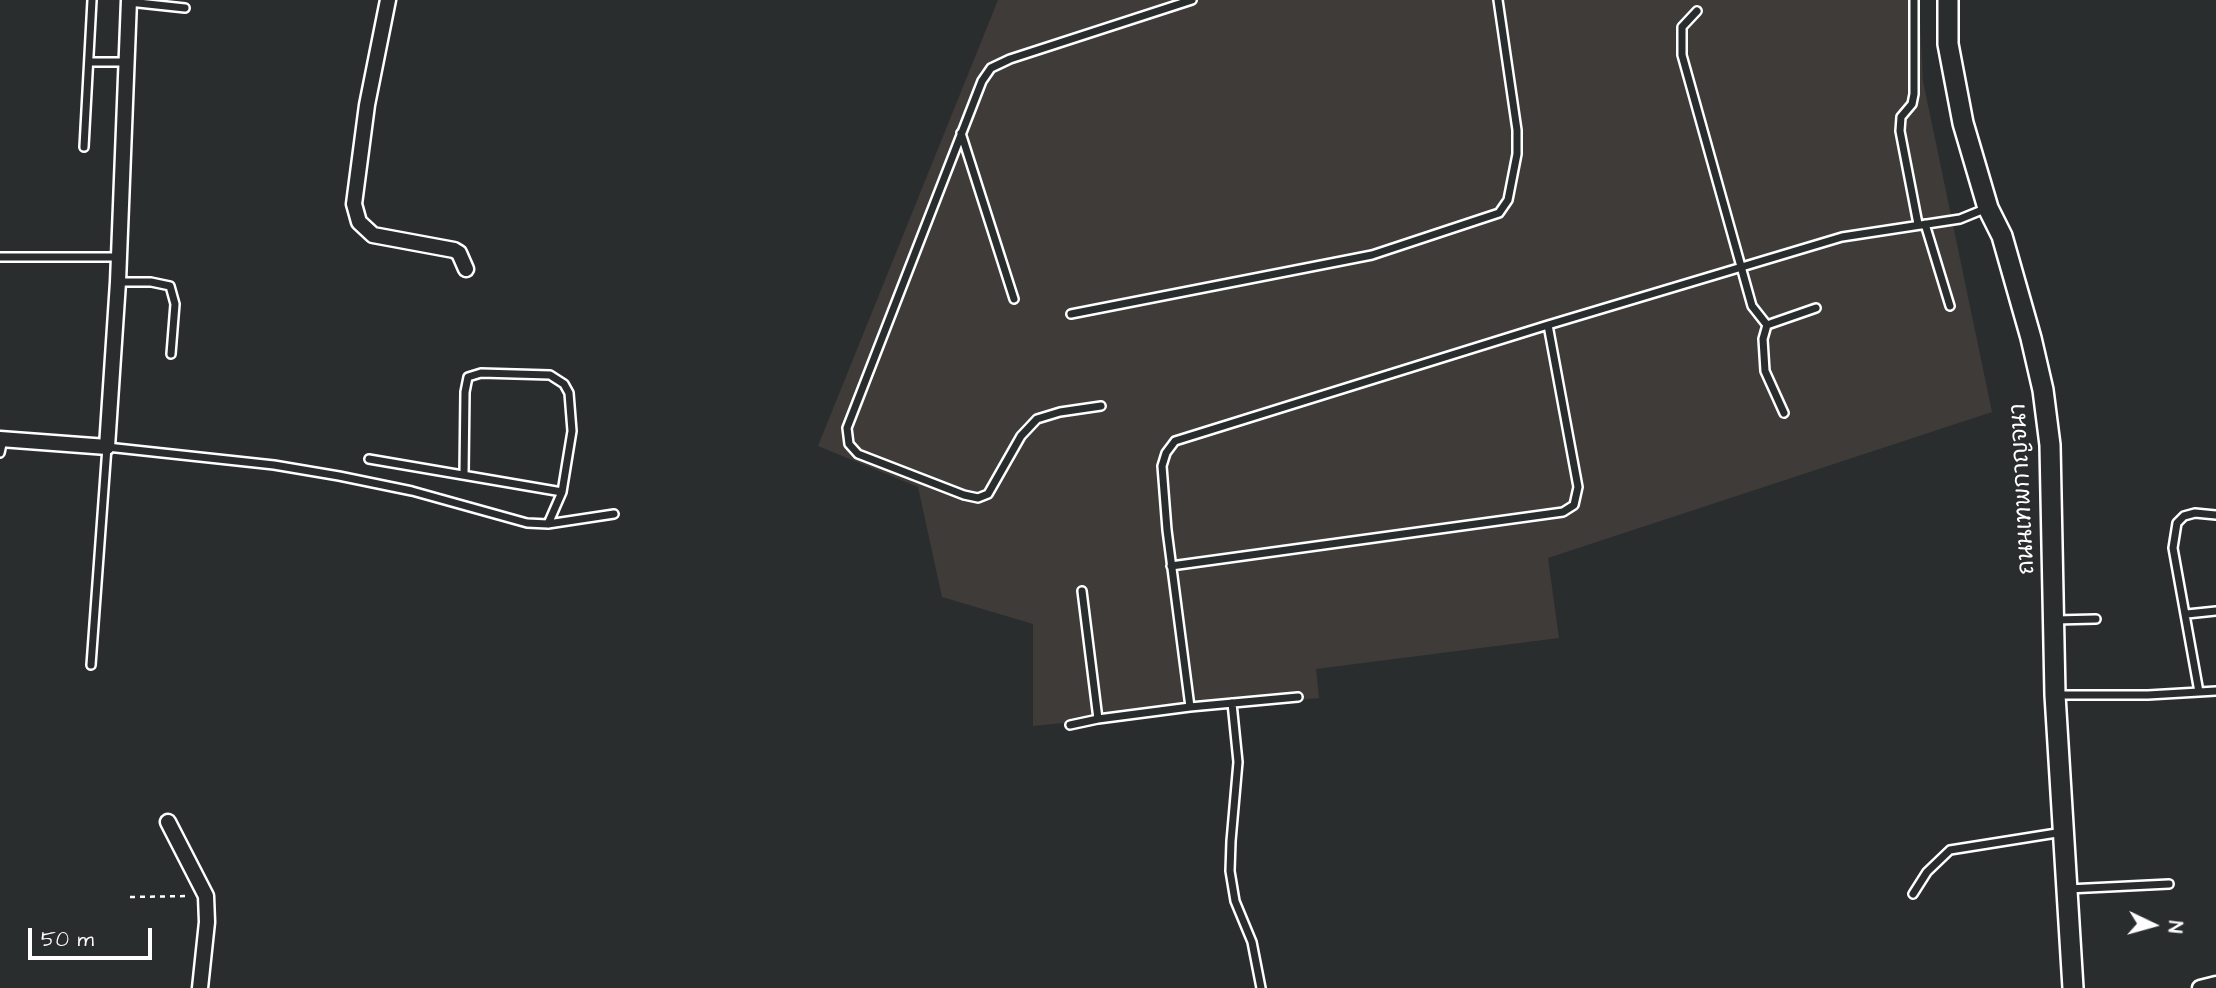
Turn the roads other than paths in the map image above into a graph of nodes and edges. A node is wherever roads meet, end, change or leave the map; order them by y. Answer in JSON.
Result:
{"nodes":[{"id":1,"x":92,"y":0,"type":"edge"},
{"id":2,"x":388,"y":0,"type":"edge"},
{"id":3,"x":1192,"y":0,"type":"edge"},
{"id":4,"x":1498,"y":0,"type":"edge"},
{"id":5,"x":1914,"y":0,"type":"edge"},
{"id":6,"x":1948,"y":0,"type":"edge"},
{"id":7,"x":129,"y":1,"type":"edge"},
{"id":8,"x":185,"y":8,"type":"dead end"},
{"id":9,"x":1697,"y":11,"type":"dead end"},
{"id":10,"x":89,"y":62,"type":"junction"},
{"id":11,"x":127,"y":62,"type":"junction"},
{"id":12,"x":961,"y":133,"type":"junction"},
{"id":13,"x":84,"y":147,"type":"dead end"},
{"id":14,"x":1988,"y":208,"type":"junction"},
{"id":15,"x":1922,"y":224,"type":"junction"},
{"id":16,"x":0,"y":257,"type":"edge"},
{"id":17,"x":119,"y":257,"type":"junction"},
{"id":18,"x":1741,"y":268,"type":"junction"},
{"id":19,"x":466,"y":269,"type":"dead end"},
{"id":20,"x":118,"y":282,"type":"junction"},
{"id":21,"x":1014,"y":299,"type":"dead end"},
{"id":22,"x":1950,"y":306,"type":"dead end"},
{"id":23,"x":1816,"y":308,"type":"dead end"},
{"id":24,"x":1071,"y":314,"type":"dead end"},
{"id":25,"x":1548,"y":325,"type":"junction"},
{"id":26,"x":1767,"y":325,"type":"junction"},
{"id":27,"x":171,"y":354,"type":"dead end"},
{"id":28,"x":1101,"y":406,"type":"dead end"},
{"id":29,"x":1784,"y":413,"type":"dead end"},
{"id":30,"x":1,"y":444,"type":"edge"},
{"id":31,"x":107,"y":447,"type":"junction"},
{"id":32,"x":369,"y":459,"type":"dead end"},
{"id":33,"x":464,"y":474,"type":"junction"},
{"id":34,"x":562,"y":492,"type":"junction"},
{"id":35,"x":614,"y":514,"type":"dead end"},
{"id":36,"x":2216,"y":515,"type":"edge"},
{"id":37,"x":548,"y":524,"type":"junction"},
{"id":38,"x":1171,"y":566,"type":"junction"},
{"id":39,"x":1082,"y":591,"type":"dead end"},
{"id":40,"x":2216,"y":611,"type":"edge"},
{"id":41,"x":2187,"y":614,"type":"junction"},
{"id":42,"x":2096,"y":619,"type":"dead end"},
{"id":43,"x":2054,"y":621,"type":"junction"},
{"id":44,"x":91,"y":665,"type":"dead end"},
{"id":45,"x":2216,"y":691,"type":"edge"},
{"id":46,"x":2199,"y":692,"type":"junction"},
{"id":47,"x":2055,"y":695,"type":"junction"},
{"id":48,"x":1298,"y":697,"type":"dead end"},
{"id":49,"x":1232,"y":703,"type":"junction"},
{"id":50,"x":1190,"y":707,"type":"junction"},
{"id":51,"x":1098,"y":719,"type":"junction"},
{"id":52,"x":1070,"y":725,"type":"dead end"},
{"id":53,"x":168,"y":822,"type":"dead end"},
{"id":54,"x":2063,"y":832,"type":"junction"},
{"id":55,"x":2168,"y":884,"type":"dead end"},
{"id":56,"x":2067,"y":889,"type":"junction"},
{"id":57,"x":1913,"y":894,"type":"dead end"},
{"id":58,"x":2216,"y":984,"type":"edge"},
{"id":59,"x":200,"y":988,"type":"edge"},
{"id":60,"x":1261,"y":988,"type":"edge"},
{"id":61,"x":2073,"y":988,"type":"edge"},
{"id":62,"x":2200,"y":988,"type":"edge"}],
"edges":[{"from":1,"to":10,"type":"lane"},
{"from":2,"to":19,"type":"street"},
{"from":3,"to":12,"type":"lane"},
{"from":4,"to":24,"type":"lane"},
{"from":5,"to":15,"type":"lane"},
{"from":6,"to":14,"type":"street","name":"ถนนเทพกาญจนา"},
{"from":7,"to":8,"type":"lane"},
{"from":7,"to":11,"type":"street"},
{"from":9,"to":18,"type":"lane"},
{"from":10,"to":11,"type":"lane"},
{"from":10,"to":13,"type":"lane"},
{"from":11,"to":17,"type":"street"},
{"from":12,"to":21,"type":"lane"},
{"from":12,"to":28,"type":"lane"},
{"from":14,"to":15,"type":"lane"},
{"from":14,"to":43,"type":"street","name":"ถนนเทพกาญจนา"},
{"from":15,"to":18,"type":"lane"},
{"from":15,"to":22,"type":"lane"},
{"from":16,"to":17,"type":"lane"},
{"from":17,"to":20,"type":"street"},
{"from":18,"to":25,"type":"lane"},
{"from":18,"to":26,"type":"lane"},
{"from":20,"to":27,"type":"lane"},
{"from":20,"to":31,"type":"street"},
{"from":23,"to":26,"type":"lane"},
{"from":25,"to":38,"type":"lane"},
{"from":25,"to":38,"type":"lane"},
{"from":26,"to":29,"type":"lane"},
{"from":30,"to":31,"type":"street"},
{"from":31,"to":37,"type":"lane"},
{"from":31,"to":44,"type":"lane"},
{"from":32,"to":33,"type":"lane"},
{"from":33,"to":34,"type":"lane"},
{"from":33,"to":34,"type":"lane"},
{"from":34,"to":37,"type":"lane"},
{"from":35,"to":37,"type":"lane"},
{"from":36,"to":41,"type":"lane"},
{"from":38,"to":50,"type":"lane"},
{"from":39,"to":51,"type":"lane"},
{"from":40,"to":41,"type":"lane"},
{"from":41,"to":46,"type":"lane"},
{"from":42,"to":43,"type":"lane"},
{"from":43,"to":47,"type":"street","name":"ถนนเทพกาญจนา"},
{"from":45,"to":46,"type":"lane"},
{"from":46,"to":47,"type":"lane"},
{"from":47,"to":54,"type":"street","name":"ถนนเทพกาญจนา"},
{"from":48,"to":49,"type":"lane"},
{"from":49,"to":50,"type":"lane"},
{"from":49,"to":60,"type":"lane"},
{"from":50,"to":51,"type":"lane"},
{"from":51,"to":52,"type":"lane"},
{"from":53,"to":59,"type":"street"},
{"from":54,"to":56,"type":"street","name":"ถนนเทพกาญจนา"},
{"from":54,"to":57,"type":"lane"},
{"from":55,"to":56,"type":"lane"},
{"from":56,"to":61,"type":"street","name":"ถนนเทพกาญจนา"},
{"from":58,"to":62,"type":"street"}]}
